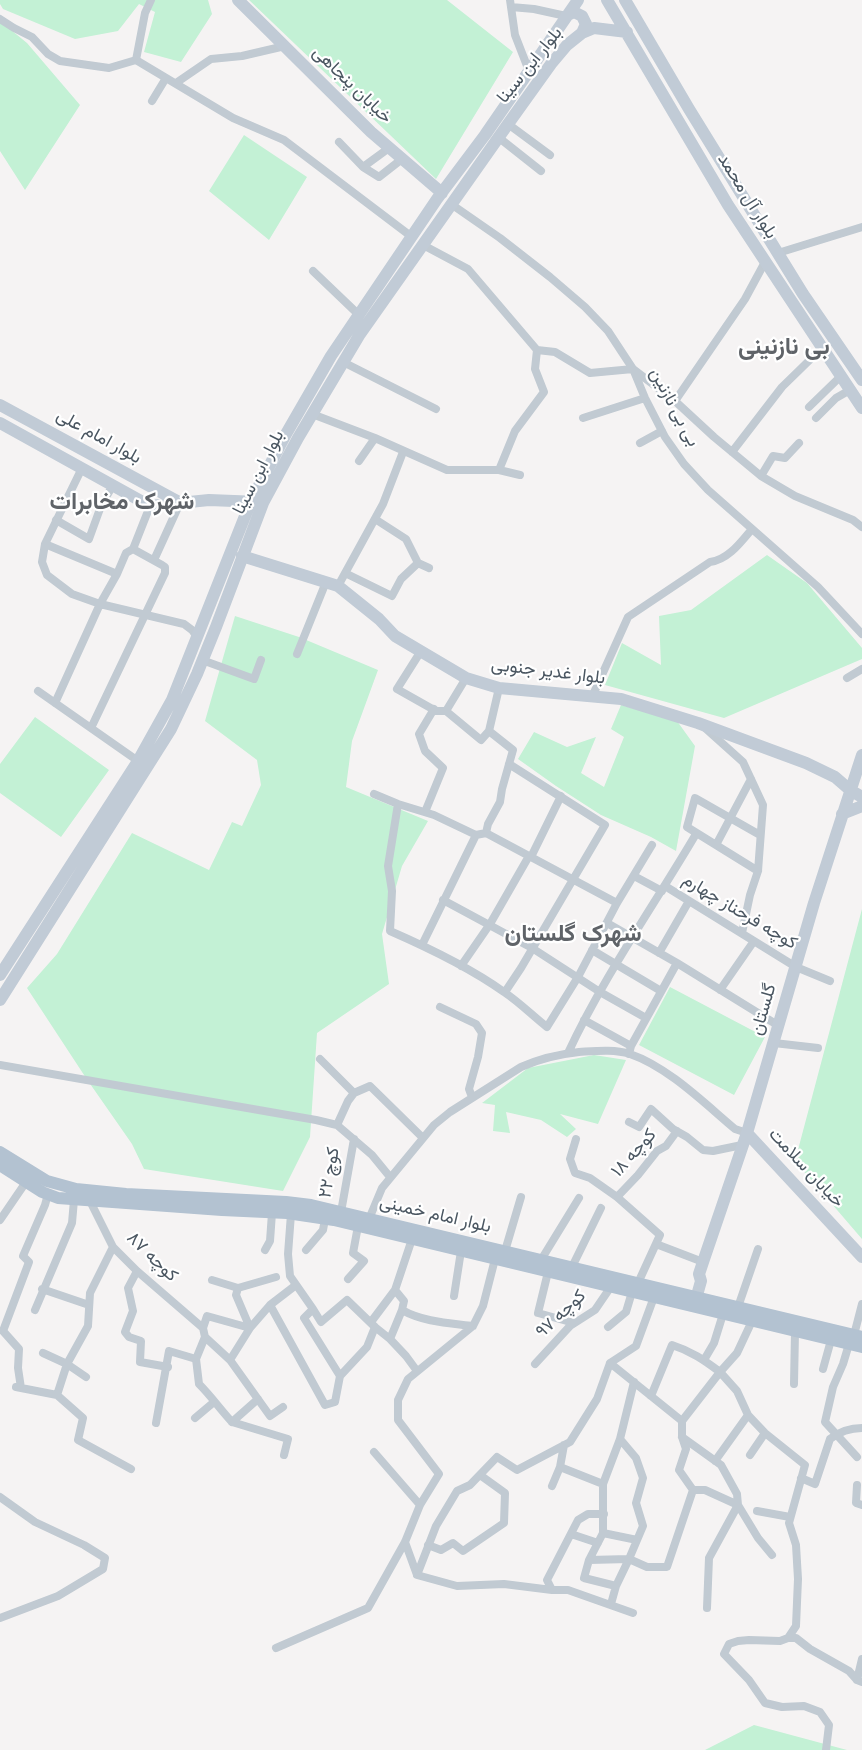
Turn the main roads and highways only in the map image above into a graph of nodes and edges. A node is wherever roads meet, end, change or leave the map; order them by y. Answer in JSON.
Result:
{"nodes":[{"id":1,"x":238,"y":0,"type":"edge"},
{"id":2,"x":578,"y":0,"type":"edge"},
{"id":3,"x":607,"y":0,"type":"edge"},
{"id":4,"x":625,"y":0,"type":"edge"},
{"id":5,"x":566,"y":16,"type":"junction"},
{"id":6,"x":627,"y":32,"type":"junction"},
{"id":7,"x":582,"y":33,"type":"junction"},
{"id":8,"x":721,"y":161,"type":"junction"},
{"id":9,"x":707,"y":168,"type":"junction"},
{"id":10,"x":442,"y":193,"type":"junction"},
{"id":11,"x":862,"y":380,"type":"edge"},
{"id":12,"x":0,"y":405,"type":"edge"},
{"id":13,"x":862,"y":408,"type":"edge"},
{"id":14,"x":0,"y":423,"type":"edge"},
{"id":15,"x":257,"y":502,"type":"junction"},
{"id":16,"x":180,"y":503,"type":"junction"},
{"id":17,"x":242,"y":556,"type":"junction"},
{"id":18,"x":862,"y":755,"type":"edge"},
{"id":19,"x":855,"y":784,"type":"edge"},
{"id":20,"x":862,"y":797,"type":"edge"},
{"id":21,"x":862,"y":806,"type":"edge"},
{"id":22,"x":842,"y":814,"type":"junction"},
{"id":23,"x":0,"y":975,"type":"edge"},
{"id":24,"x":0,"y":1000,"type":"edge"},
{"id":25,"x":747,"y":1132,"type":"junction"},
{"id":26,"x":0,"y":1152,"type":"edge"},
{"id":27,"x":0,"y":1165,"type":"edge"},
{"id":28,"x":207,"y":1203,"type":"junction"},
{"id":29,"x":364,"y":1222,"type":"junction"},
{"id":30,"x":498,"y":1253,"type":"junction"},
{"id":31,"x":862,"y":1257,"type":"edge"},
{"id":32,"x":635,"y":1288,"type":"junction"},
{"id":33,"x":691,"y":1301,"type":"junction"},
{"id":34,"x":857,"y":1341,"type":"edge"}],
"edges":[{"from":1,"to":10,"type":"main road","name":"خیابان پنجاهی"},
{"from":2,"to":5,"type":"main road","name":"بلوار ابن سینا"},
{"from":3,"to":6,"type":"main road","name":"بلوار آل محمد"},
{"from":4,"to":8,"type":"main road","name":"بلوار آل محمد"},
{"from":5,"to":7,"type":"main road"},
{"from":5,"to":10,"type":"main road","name":"بلوار ابن سینا"},
{"from":6,"to":7,"type":"main road","name":"بلوار ابن سینا"},
{"from":6,"to":9,"type":"main road","name":"بلوار آل محمد"},
{"from":7,"to":15,"type":"main road","name":"بلوار ابن سینا"},
{"from":8,"to":9,"type":"main road"},
{"from":8,"to":11,"type":"main road","name":"بلوار آل محمد"},
{"from":9,"to":13,"type":"main road","name":"بلوار آل محمد"},
{"from":10,"to":15,"type":"main road","name":"بلوار ابن سینا"},
{"from":12,"to":16,"type":"main road","name":"بلوار امام علی"},
{"from":14,"to":16,"type":"main road","name":"بلوار امام علی"},
{"from":15,"to":16,"type":"main road"},
{"from":15,"to":17,"type":"main road","name":"بلوار ابن سینا"},
{"from":15,"to":23,"type":"main road","name":"بلوار ابن سینا"},
{"from":17,"to":19,"type":"main road","name":"بلوار غدیر جنوبی"},
{"from":17,"to":24,"type":"main road","name":"بلوار ابن سینا"},
{"from":18,"to":19,"type":"main road","name":"گلستان"},
{"from":19,"to":20,"type":"main road"},
{"from":19,"to":22,"type":"main road","name":"گلستان"},
{"from":21,"to":22,"type":"main road"},
{"from":22,"to":25,"type":"main road","name":"گلستان"},
{"from":25,"to":31,"type":"main road","name":"خیابان سلامت"},
{"from":25,"to":33,"type":"main road","name":"گلستان"},
{"from":26,"to":28,"type":"main road","name":"بلوار امام خمینی"},
{"from":27,"to":28,"type":"main road","name":"بلوار امام خمینی"},
{"from":28,"to":29,"type":"main road","name":"بلوار امام خمینی"},
{"from":28,"to":29,"type":"main road","name":"بلوار امام خمینی"},
{"from":29,"to":30,"type":"main road","name":"بلوار امام خمینی"},
{"from":29,"to":30,"type":"main road","name":"بلوار امام خمینی"},
{"from":30,"to":32,"type":"main road","name":"بلوار امام خمینی"},
{"from":30,"to":32,"type":"main road","name":"بلوار امام خمینی"},
{"from":32,"to":33,"type":"main road","name":"بلوار امام خمینی"},
{"from":32,"to":33,"type":"main road","name":"بلوار امام خمینی"},
{"from":33,"to":34,"type":"main road","name":"بلوار امام خمینی"},
{"from":33,"to":34,"type":"main road","name":"بلوار امام خمینی"}]}
